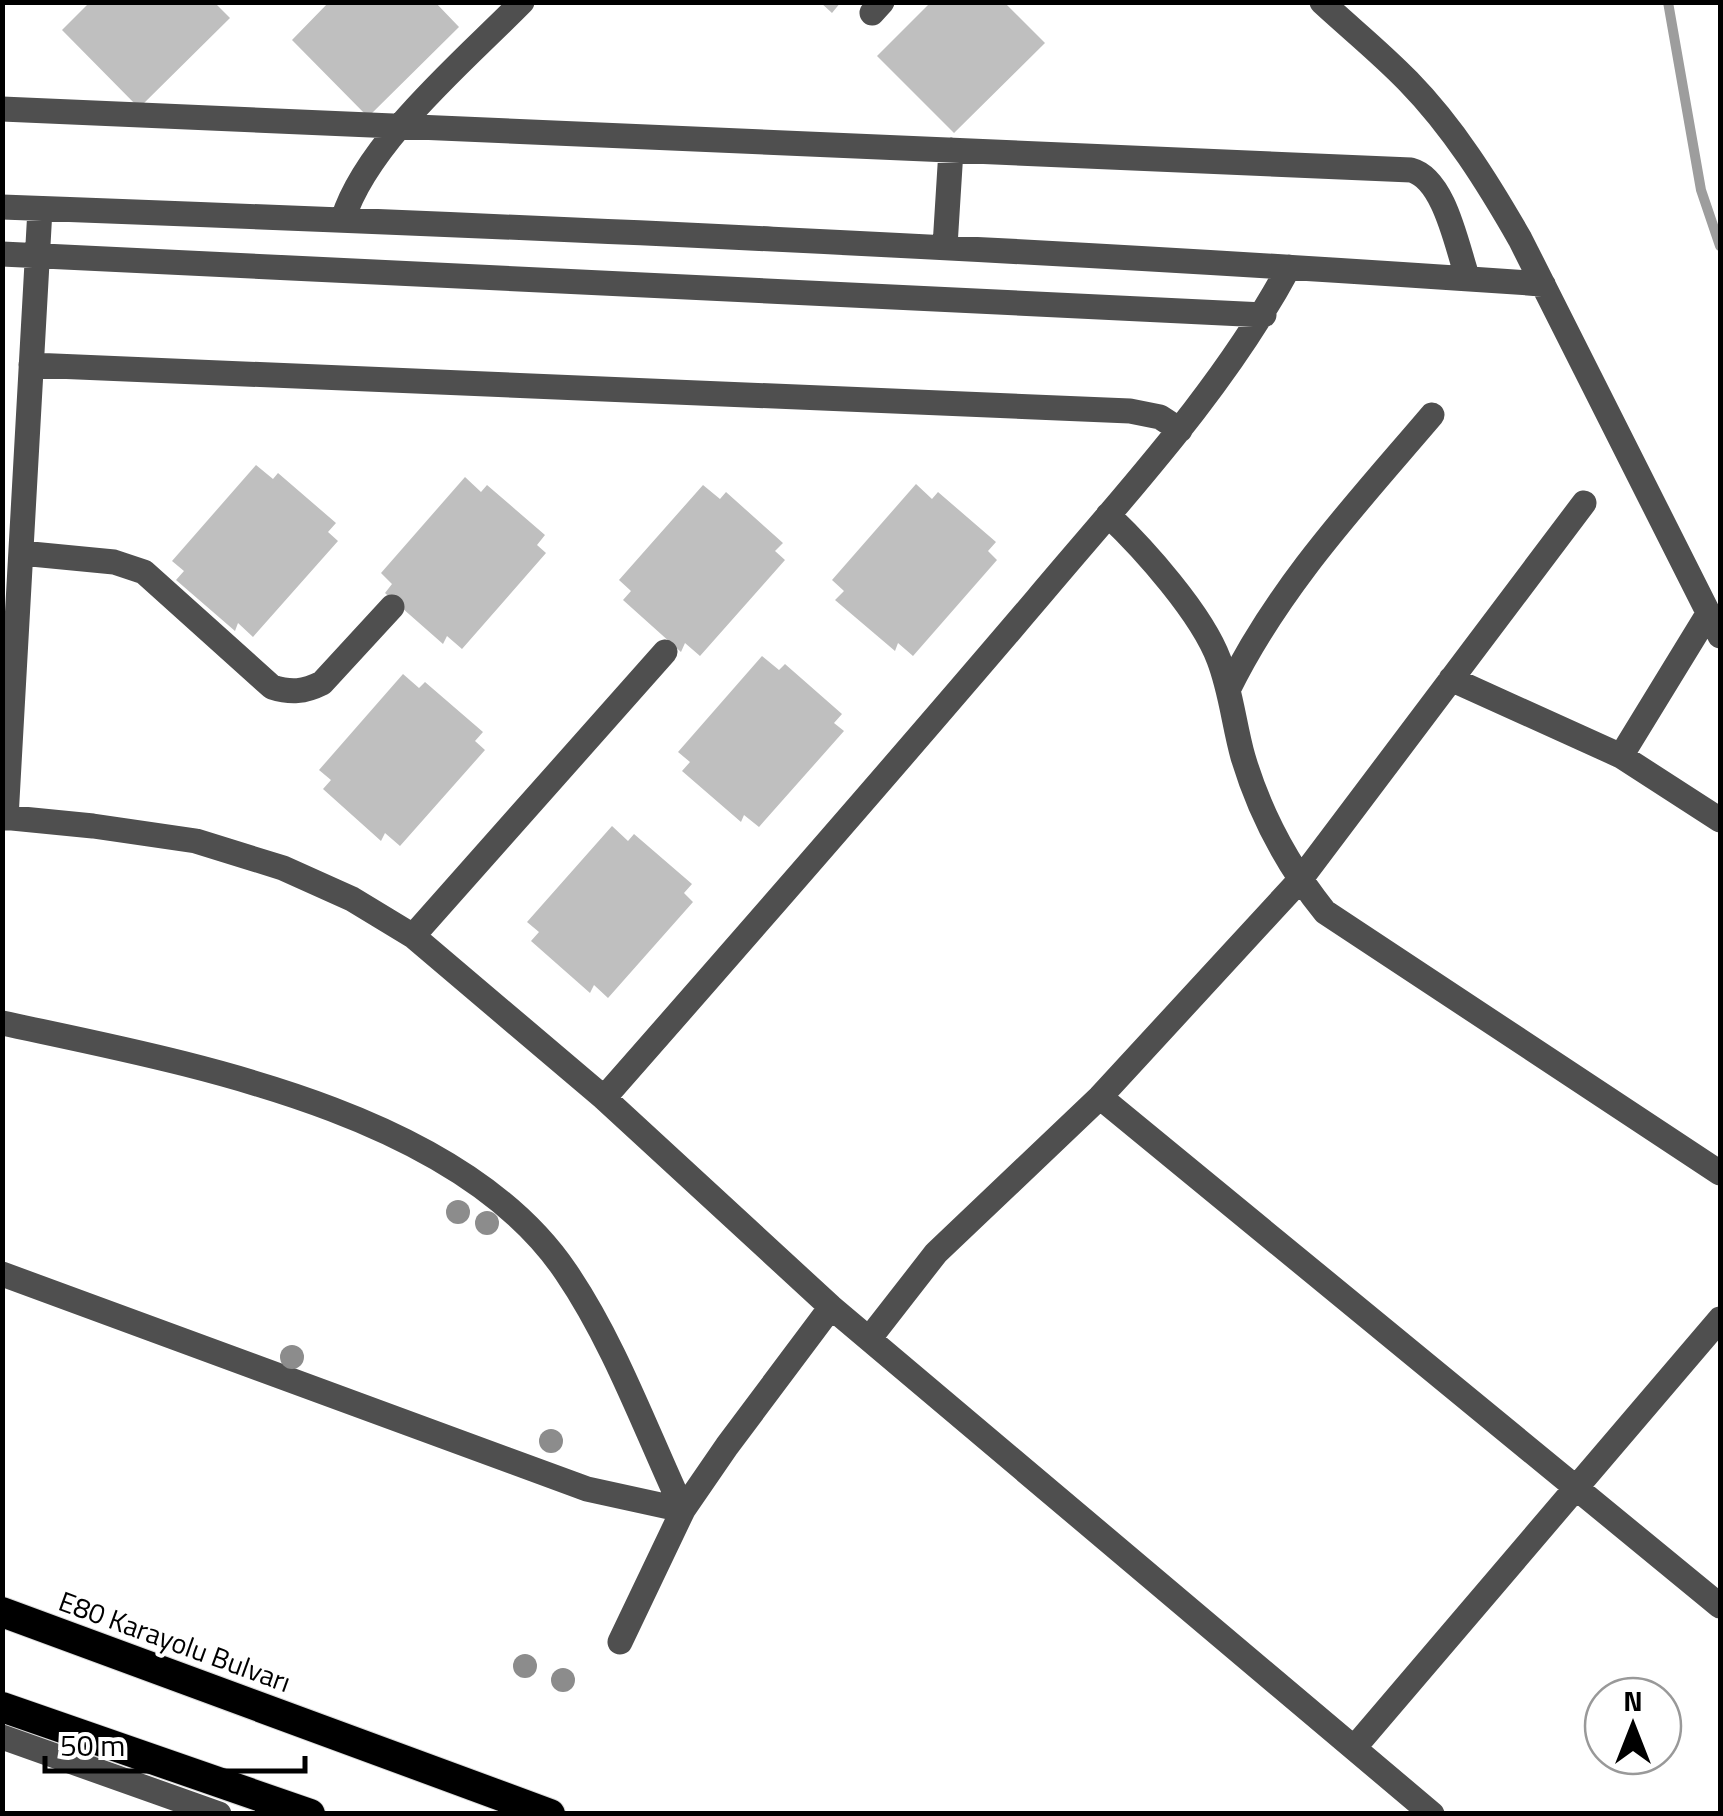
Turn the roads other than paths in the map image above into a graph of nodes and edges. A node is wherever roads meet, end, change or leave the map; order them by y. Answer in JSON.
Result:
{"nodes":[{"id":1,"x":522,"y":2,"type":"edge"},
{"id":2,"x":1322,"y":2,"type":"edge"},
{"id":3,"x":2,"y":109,"type":"edge"},
{"id":4,"x":403,"y":126,"type":"junction"},
{"id":5,"x":952,"y":150,"type":"junction"},
{"id":6,"x":2,"y":208,"type":"edge"},
{"id":7,"x":40,"y":209,"type":"junction"},
{"id":8,"x":343,"y":218,"type":"junction"},
{"id":9,"x":945,"y":246,"type":"junction"},
{"id":10,"x":2,"y":254,"type":"edge"},
{"id":11,"x":38,"y":255,"type":"junction"},
{"id":12,"x":1290,"y":268,"type":"junction"},
{"id":13,"x":1468,"y":279,"type":"junction"},
{"id":14,"x":1543,"y":284,"type":"junction"},
{"id":15,"x":1264,"y":314,"type":"junction"},
{"id":16,"x":32,"y":364,"type":"junction"},
{"id":17,"x":1432,"y":415,"type":"dead end"},
{"id":18,"x":1180,"y":430,"type":"junction"},
{"id":19,"x":1584,"y":503,"type":"dead end"},
{"id":20,"x":1108,"y":515,"type":"junction"},
{"id":21,"x":21,"y":552,"type":"junction"},
{"id":22,"x":392,"y":607,"type":"dead end"},
{"id":23,"x":1714,"y":625,"type":"edge"},
{"id":24,"x":665,"y":652,"type":"dead end"},
{"id":25,"x":1452,"y":678,"type":"junction"},
{"id":26,"x":1228,"y":690,"type":"junction"},
{"id":27,"x":1622,"y":756,"type":"junction"},
{"id":28,"x":4,"y":818,"type":"edge"},
{"id":29,"x":1720,"y":820,"type":"edge"},
{"id":30,"x":1300,"y":880,"type":"junction"},
{"id":31,"x":413,"y":936,"type":"junction"},
{"id":32,"x":2,"y":1024,"type":"edge"},
{"id":33,"x":1100,"y":1097,"type":"junction"},
{"id":34,"x":604,"y":1098,"type":"junction"},
{"id":35,"x":1720,"y":1173,"type":"edge"},
{"id":36,"x":2,"y":1274,"type":"edge"},
{"id":37,"x":831,"y":1307,"type":"junction"},
{"id":38,"x":1720,"y":1320,"type":"edge"},
{"id":39,"x":869,"y":1339,"type":"junction"},
{"id":40,"x":1578,"y":1489,"type":"junction"},
{"id":41,"x":683,"y":1510,"type":"junction"},
{"id":42,"x":1720,"y":1606,"type":"edge"},
{"id":43,"x":2,"y":1612,"type":"edge"},
{"id":44,"x":620,"y":1642,"type":"dead end"},
{"id":45,"x":2,"y":1707,"type":"edge"},
{"id":46,"x":2,"y":1736,"type":"edge"},
{"id":47,"x":1354,"y":1748,"type":"junction"},
{"id":48,"x":219,"y":1814,"type":"edge"},
{"id":49,"x":310,"y":1814,"type":"edge"},
{"id":50,"x":550,"y":1814,"type":"edge"},
{"id":51,"x":1432,"y":1814,"type":"edge"}],
"edges":[{"from":1,"to":4,"type":"street"},
{"from":2,"to":14,"type":"street"},
{"from":3,"to":4,"type":"street"},
{"from":4,"to":5,"type":"street"},
{"from":4,"to":8,"type":"street"},
{"from":5,"to":9,"type":"street"},
{"from":5,"to":13,"type":"street"},
{"from":6,"to":7,"type":"street"},
{"from":7,"to":8,"type":"street"},
{"from":7,"to":11,"type":"street"},
{"from":8,"to":9,"type":"street"},
{"from":9,"to":12,"type":"street"},
{"from":10,"to":11,"type":"street"},
{"from":11,"to":15,"type":"street"},
{"from":11,"to":16,"type":"street"},
{"from":12,"to":13,"type":"street"},
{"from":12,"to":15,"type":"street"},
{"from":13,"to":14,"type":"street"},
{"from":14,"to":23,"type":"street"},
{"from":15,"to":18,"type":"street"},
{"from":16,"to":18,"type":"street"},
{"from":16,"to":21,"type":"street"},
{"from":17,"to":26,"type":"street"},
{"from":18,"to":20,"type":"street"},
{"from":19,"to":25,"type":"street"},
{"from":20,"to":26,"type":"street"},
{"from":20,"to":34,"type":"street"},
{"from":21,"to":22,"type":"street"},
{"from":21,"to":28,"type":"street"},
{"from":23,"to":27,"type":"street"},
{"from":24,"to":31,"type":"street"},
{"from":25,"to":27,"type":"street"},
{"from":25,"to":30,"type":"street"},
{"from":26,"to":30,"type":"street"},
{"from":27,"to":29,"type":"street"},
{"from":28,"to":31,"type":"street"},
{"from":30,"to":33,"type":"street"},
{"from":30,"to":35,"type":"street"},
{"from":31,"to":34,"type":"street"},
{"from":32,"to":41,"type":"street"},
{"from":33,"to":39,"type":"street"},
{"from":33,"to":40,"type":"street"},
{"from":34,"to":37,"type":"street"},
{"from":36,"to":41,"type":"street"},
{"from":37,"to":39,"type":"street"},
{"from":37,"to":41,"type":"street"},
{"from":38,"to":40,"type":"street"},
{"from":39,"to":47,"type":"street"},
{"from":40,"to":42,"type":"street"},
{"from":40,"to":47,"type":"street"},
{"from":41,"to":44,"type":"street"},
{"from":43,"to":50,"type":"highway","name":"E80 Karayolu Bulvarı"},
{"from":45,"to":49,"type":"highway"},
{"from":46,"to":48,"type":"street"},
{"from":47,"to":51,"type":"street"}]}
